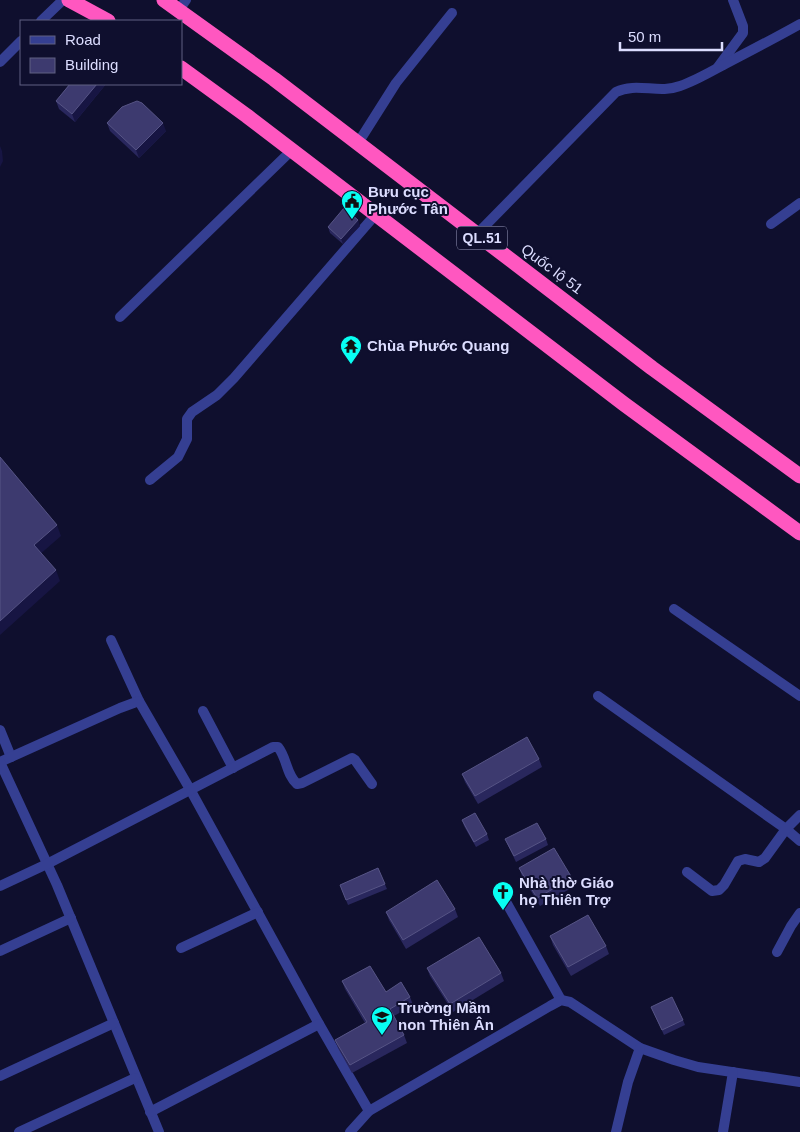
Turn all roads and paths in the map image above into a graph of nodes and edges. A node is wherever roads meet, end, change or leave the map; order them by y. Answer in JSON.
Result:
{"nodes":[{"id":1,"x":63,"y":0,"type":"edge"},
{"id":2,"x":68,"y":0,"type":"edge"},
{"id":3,"x":164,"y":0,"type":"edge"},
{"id":4,"x":732,"y":0,"type":"edge"},
{"id":5,"x":182,"y":5,"type":"edge"},
{"id":6,"x":452,"y":13,"type":"dead end"},
{"id":7,"x":42,"y":20,"type":"edge"},
{"id":8,"x":106,"y":20,"type":"edge"},
{"id":9,"x":800,"y":24,"type":"edge"},
{"id":10,"x":20,"y":42,"type":"edge"},
{"id":11,"x":0,"y":62,"type":"edge"},
{"id":12,"x":718,"y":68,"type":"junction"},
{"id":13,"x":182,"y":69,"type":"edge"},
{"id":14,"x":358,"y":143,"type":"junction"},
{"id":15,"x":292,"y":150,"type":"junction"},
{"id":16,"x":800,"y":203,"type":"edge"},
{"id":17,"x":376,"y":214,"type":"junction"},
{"id":18,"x":771,"y":224,"type":"dead end"},
{"id":19,"x":477,"y":234,"type":"junction"},
{"id":20,"x":120,"y":316,"type":"dead end"},
{"id":21,"x":800,"y":476,"type":"edge"},
{"id":22,"x":150,"y":480,"type":"dead end"},
{"id":23,"x":800,"y":533,"type":"edge"},
{"id":24,"x":674,"y":609,"type":"dead end"},
{"id":25,"x":110,"y":640,"type":"dead end"},
{"id":26,"x":598,"y":696,"type":"dead end"},
{"id":27,"x":800,"y":696,"type":"edge"},
{"id":28,"x":139,"y":701,"type":"junction"},
{"id":29,"x":204,"y":711,"type":"dead end"},
{"id":30,"x":0,"y":730,"type":"edge"},
{"id":31,"x":11,"y":757,"type":"junction"},
{"id":32,"x":0,"y":762,"type":"edge"},
{"id":33,"x":233,"y":768,"type":"junction"},
{"id":34,"x":372,"y":784,"type":"dead end"},
{"id":35,"x":191,"y":791,"type":"junction"},
{"id":36,"x":800,"y":815,"type":"edge"},
{"id":37,"x":786,"y":830,"type":"junction"},
{"id":38,"x":800,"y":841,"type":"edge"},
{"id":39,"x":47,"y":864,"type":"junction"},
{"id":40,"x":687,"y":872,"type":"dead end"},
{"id":41,"x":0,"y":886,"type":"edge"},
{"id":42,"x":505,"y":900,"type":"dead end"},
{"id":43,"x":258,"y":912,"type":"junction"},
{"id":44,"x":800,"y":913,"type":"edge"},
{"id":45,"x":71,"y":918,"type":"junction"},
{"id":46,"x":181,"y":948,"type":"dead end"},
{"id":47,"x":0,"y":951,"type":"edge"},
{"id":48,"x":777,"y":952,"type":"dead end"},
{"id":49,"x":561,"y":1000,"type":"junction"},
{"id":50,"x":114,"y":1023,"type":"junction"},
{"id":51,"x":319,"y":1024,"type":"junction"},
{"id":52,"x":640,"y":1048,"type":"junction"},
{"id":53,"x":734,"y":1072,"type":"junction"},
{"id":54,"x":0,"y":1076,"type":"edge"},
{"id":55,"x":135,"y":1078,"type":"junction"},
{"id":56,"x":800,"y":1082,"type":"edge"},
{"id":57,"x":369,"y":1111,"type":"junction"},
{"id":58,"x":150,"y":1112,"type":"junction"},
{"id":59,"x":19,"y":1132,"type":"edge"},
{"id":60,"x":158,"y":1132,"type":"edge"},
{"id":61,"x":350,"y":1132,"type":"edge"},
{"id":62,"x":616,"y":1132,"type":"edge"},
{"id":63,"x":723,"y":1132,"type":"edge"}],
"edges":[{"from":1,"to":7,"type":"street"},
{"from":2,"to":8,"type":"highway"},
{"from":3,"to":5,"type":"highway","name":"Quốc lộ 51","number":"QL.51"},
{"from":4,"to":12,"type":"street"},
{"from":5,"to":14,"type":"highway","name":"Quốc lộ 51","number":"QL.51"},
{"from":6,"to":14,"type":"street"},
{"from":9,"to":12,"type":"street"},
{"from":10,"to":11,"type":"street"},
{"from":12,"to":19,"type":"street"},
{"from":13,"to":15,"type":"highway","number":"QL.51"},
{"from":14,"to":19,"type":"highway","name":"Quốc lộ 51","number":"QL.51"},
{"from":15,"to":17,"type":"highway","number":"QL.51"},
{"from":15,"to":20,"type":"street"},
{"from":16,"to":18,"type":"street"},
{"from":17,"to":22,"type":"street"},
{"from":17,"to":23,"type":"highway","number":"QL.51"},
{"from":19,"to":21,"type":"highway","name":"Quốc lộ 51","number":"QL.51"},
{"from":24,"to":27,"type":"street"},
{"from":25,"to":28,"type":"street"},
{"from":26,"to":37,"type":"street"},
{"from":28,"to":31,"type":"street"},
{"from":28,"to":35,"type":"street"},
{"from":29,"to":33,"type":"street"},
{"from":30,"to":31,"type":"street"},
{"from":31,"to":32,"type":"street"},
{"from":32,"to":39,"type":"street"},
{"from":33,"to":34,"type":"street"},
{"from":33,"to":35,"type":"street"},
{"from":35,"to":39,"type":"street"},
{"from":35,"to":43,"type":"street"},
{"from":36,"to":37,"type":"street"},
{"from":37,"to":38,"type":"street"},
{"from":37,"to":40,"type":"street"},
{"from":39,"to":41,"type":"street"},
{"from":39,"to":45,"type":"street"},
{"from":42,"to":49,"type":"street"},
{"from":43,"to":46,"type":"street"},
{"from":43,"to":51,"type":"street"},
{"from":44,"to":48,"type":"street"},
{"from":45,"to":47,"type":"street"},
{"from":45,"to":50,"type":"street"},
{"from":49,"to":52,"type":"street"},
{"from":49,"to":57,"type":"street"},
{"from":50,"to":54,"type":"street"},
{"from":50,"to":55,"type":"street"},
{"from":51,"to":57,"type":"street"},
{"from":51,"to":58,"type":"street"},
{"from":52,"to":53,"type":"street"},
{"from":52,"to":62,"type":"street"},
{"from":53,"to":56,"type":"street"},
{"from":53,"to":63,"type":"street"},
{"from":55,"to":58,"type":"street"},
{"from":55,"to":59,"type":"street"},
{"from":57,"to":61,"type":"street"},
{"from":58,"to":60,"type":"street"}]}
